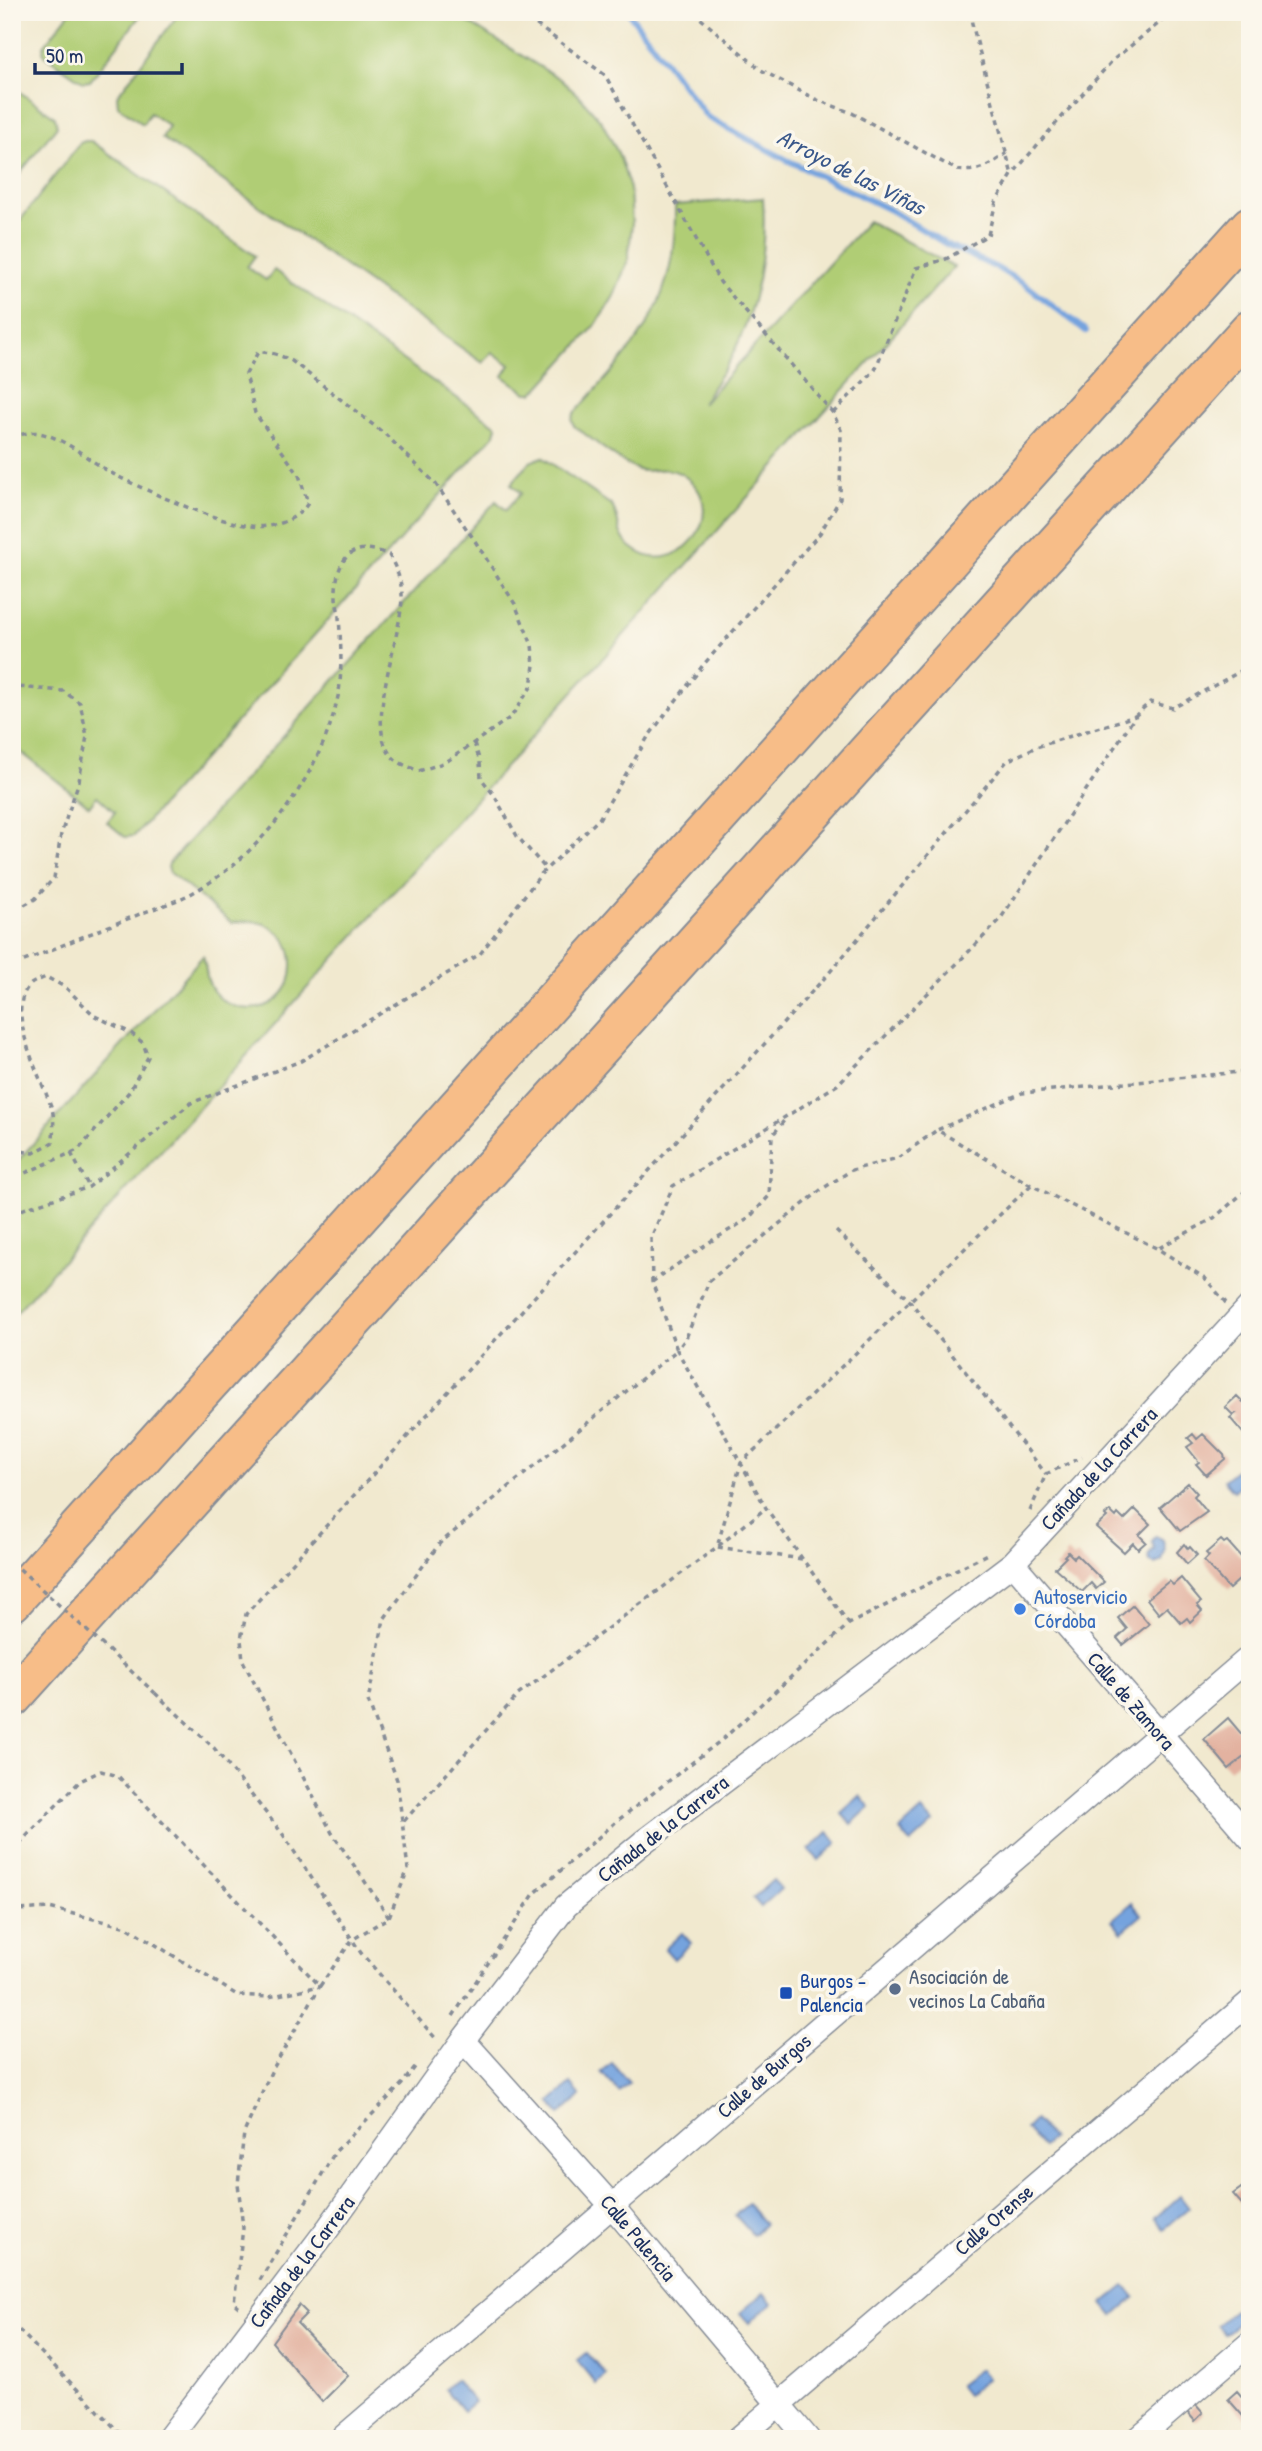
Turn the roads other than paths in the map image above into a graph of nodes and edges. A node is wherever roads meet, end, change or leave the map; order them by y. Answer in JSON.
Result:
{"nodes":[{"id":1,"x":1250,"y":226,"type":"edge"},
{"id":2,"x":1250,"y":329,"type":"edge"},
{"id":3,"x":1241,"y":1308,"type":"edge"},
{"id":4,"x":1013,"y":1563,"type":"junction"},
{"id":5,"x":12,"y":1602,"type":"edge"},
{"id":6,"x":1250,"y":1657,"type":"edge"},
{"id":7,"x":12,"y":1698,"type":"edge"},
{"id":8,"x":1160,"y":1735,"type":"junction"},
{"id":9,"x":1250,"y":1839,"type":"edge"},
{"id":10,"x":1250,"y":2001,"type":"edge"},
{"id":11,"x":463,"y":2040,"type":"junction"},
{"id":12,"x":612,"y":2206,"type":"junction"},
{"id":13,"x":1250,"y":2343,"type":"edge"},
{"id":14,"x":778,"y":2404,"type":"junction"},
{"id":15,"x":168,"y":2439,"type":"edge"},
{"id":16,"x":341,"y":2439,"type":"edge"},
{"id":17,"x":738,"y":2439,"type":"edge"},
{"id":18,"x":808,"y":2439,"type":"edge"},
{"id":19,"x":1138,"y":2439,"type":"edge"}],
"edges":[{"from":1,"to":5,"type":"highway"},
{"from":2,"to":7,"type":"highway"},
{"from":3,"to":4,"type":"street","name":"Cañada de la Carrera"},
{"from":4,"to":8,"type":"street","name":"Calle de Zamora"},
{"from":4,"to":11,"type":"street","name":"Cañada de la Carrera"},
{"from":6,"to":8,"type":"street","name":"Calle de Burgos"},
{"from":8,"to":9,"type":"street","name":"Calle de Zamora"},
{"from":8,"to":12,"type":"street","name":"Calle de Burgos"},
{"from":10,"to":14,"type":"street","name":"Calle Orense"},
{"from":11,"to":12,"type":"street","name":"Calle Palencia"},
{"from":11,"to":15,"type":"street","name":"Cañada de la Carrera"},
{"from":12,"to":14,"type":"street","name":"Calle Palencia"},
{"from":12,"to":16,"type":"street","name":"Calle de Burgos"},
{"from":13,"to":19,"type":"street"},
{"from":14,"to":17,"type":"street","name":"Calle Orense"},
{"from":14,"to":18,"type":"street","name":"Calle Palencia"}]}
